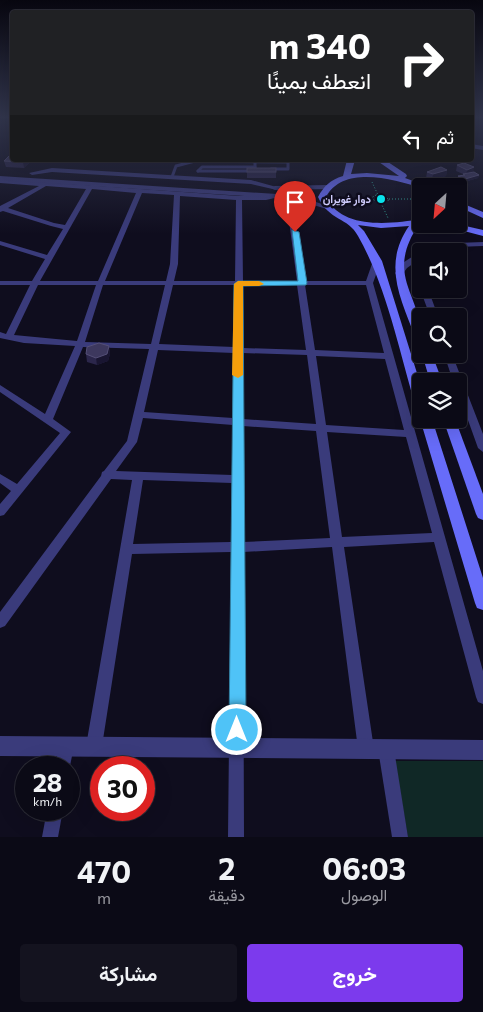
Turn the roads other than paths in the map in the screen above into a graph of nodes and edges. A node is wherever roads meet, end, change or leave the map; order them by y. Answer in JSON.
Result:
{"nodes":[{"id":1,"x":220,"y":162,"type":"edge"},
{"id":2,"x":255,"y":162,"type":"edge"},
{"id":3,"x":288,"y":162,"type":"edge"},
{"id":4,"x":350,"y":162,"type":"edge"},
{"id":5,"x":383,"y":162,"type":"edge"},
{"id":6,"x":255,"y":167,"type":"junction"},
{"id":7,"x":265,"y":169,"type":"edge"},
{"id":8,"x":0,"y":171,"type":"edge"},
{"id":9,"x":79,"y":174,"type":"junction"},
{"id":10,"x":346,"y":178,"type":"junction"},
{"id":11,"x":176,"y":179,"type":"junction"},
{"id":12,"x":0,"y":180,"type":"edge"},
{"id":13,"x":412,"y":181,"type":"edge"},
{"id":14,"x":91,"y":183,"type":"junction"},
{"id":15,"x":412,"y":183,"type":"edge"},
{"id":16,"x":43,"y":186,"type":"junction"},
{"id":17,"x":327,"y":187,"type":"junction"},
{"id":18,"x":140,"y":191,"type":"junction"},
{"id":19,"x":277,"y":192,"type":"junction"},
{"id":20,"x":177,"y":193,"type":"junction"},
{"id":21,"x":239,"y":198,"type":"junction"},
{"id":22,"x":289,"y":198,"type":"junction"},
{"id":23,"x":327,"y":207,"type":"junction"},
{"id":24,"x":468,"y":208,"type":"edge"},
{"id":25,"x":1,"y":209,"type":"edge"},
{"id":26,"x":339,"y":215,"type":"junction"},
{"id":27,"x":483,"y":215,"type":"edge"},
{"id":28,"x":412,"y":223,"type":"edge"},
{"id":29,"x":67,"y":227,"type":"junction"},
{"id":30,"x":412,"y":229,"type":"edge"},
{"id":31,"x":468,"y":229,"type":"edge"},
{"id":32,"x":483,"y":232,"type":"edge"},
{"id":33,"x":0,"y":243,"type":"edge"},
{"id":34,"x":483,"y":244,"type":"edge"},
{"id":35,"x":467,"y":245,"type":"edge"},
{"id":36,"x":49,"y":258,"type":"junction"},
{"id":37,"x":377,"y":261,"type":"junction"},
{"id":38,"x":412,"y":261,"type":"edge"},
{"id":39,"x":399,"y":273,"type":"junction"},
{"id":40,"x":0,"y":283,"type":"edge"},
{"id":41,"x":35,"y":283,"type":"junction"},
{"id":42,"x":170,"y":283,"type":"junction"},
{"id":43,"x":302,"y":283,"type":"junction"},
{"id":44,"x":369,"y":283,"type":"junction"},
{"id":45,"x":100,"y":284,"type":"junction"},
{"id":46,"x":238,"y":284,"type":"junction"},
{"id":47,"x":412,"y":311,"type":"edge"},
{"id":48,"x":5,"y":336,"type":"edge"},
{"id":49,"x":80,"y":344,"type":"junction"},
{"id":50,"x":156,"y":347,"type":"junction"},
{"id":51,"x":238,"y":351,"type":"junction"},
{"id":52,"x":310,"y":354,"type":"junction"},
{"id":53,"x":389,"y":356,"type":"junction"},
{"id":54,"x":412,"y":375,"type":"edge"},
{"id":55,"x":0,"y":388,"type":"edge"},
{"id":56,"x":467,"y":406,"type":"edge"},
{"id":57,"x":140,"y":415,"type":"junction"},
{"id":58,"x":48,"y":419,"type":"junction"},
{"id":59,"x":238,"y":422,"type":"junction"},
{"id":60,"x":322,"y":427,"type":"junction"},
{"id":61,"x":429,"y":428,"type":"edge"},
{"id":62,"x":453,"y":428,"type":"edge"},
{"id":63,"x":411,"y":434,"type":"junction"},
{"id":64,"x":483,"y":448,"type":"edge"},
{"id":65,"x":106,"y":476,"type":"junction"},
{"id":66,"x":138,"y":477,"type":"junction"},
{"id":67,"x":0,"y":478,"type":"edge"},
{"id":68,"x":237,"y":479,"type":"junction"},
{"id":69,"x":18,"y":490,"type":"junction"},
{"id":70,"x":0,"y":512,"type":"edge"},
{"id":71,"x":483,"y":514,"type":"edge"},
{"id":72,"x":439,"y":537,"type":"junction"},
{"id":73,"x":338,"y":542,"type":"junction"},
{"id":74,"x":238,"y":547,"type":"junction"},
{"id":75,"x":126,"y":549,"type":"junction"},
{"id":76,"x":483,"y":603,"type":"edge"},
{"id":77,"x":0,"y":622,"type":"edge"},
{"id":78,"x":483,"y":697,"type":"edge"},
{"id":79,"x":0,"y":746,"type":"edge"},
{"id":80,"x":66,"y":746,"type":"junction"},
{"id":81,"x":94,"y":746,"type":"junction"},
{"id":82,"x":237,"y":748,"type":"junction"},
{"id":83,"x":366,"y":749,"type":"junction"},
{"id":84,"x":386,"y":749,"type":"junction"},
{"id":85,"x":483,"y":750,"type":"edge"},
{"id":86,"x":64,"y":756,"type":"edge"},
{"id":87,"x":53,"y":821,"type":"edge"},
{"id":88,"x":50,"y":837,"type":"edge"},
{"id":89,"x":236,"y":837,"type":"edge"},
{"id":90,"x":400,"y":837,"type":"edge"}],
"edges":[{"from":1,"to":11,"type":"lane"},
{"from":2,"to":6,"type":"lane"},
{"from":3,"to":7,"type":"lane"},
{"from":4,"to":10,"type":"main road"},
{"from":5,"to":13,"type":"main road"},
{"from":6,"to":6,"type":"lane"},
{"from":8,"to":9,"type":"street"},
{"from":9,"to":11,"type":"street"},
{"from":9,"to":14,"type":"street"},
{"from":10,"to":15,"type":"main road"},
{"from":10,"to":17,"type":"main road"},
{"from":11,"to":14,"type":"street"},
{"from":11,"to":19,"type":"street"},
{"from":12,"to":14,"type":"street"},
{"from":12,"to":16,"type":"street"},
{"from":14,"to":16,"type":"street"},
{"from":14,"to":18,"type":"street"},
{"from":14,"to":19,"type":"street"},
{"from":14,"to":29,"type":"street"},
{"from":16,"to":25,"type":"street"},
{"from":17,"to":19,"type":"street"},
{"from":17,"to":23,"type":"main road"},
{"from":18,"to":20,"type":"street"},
{"from":18,"to":45,"type":"street"},
{"from":19,"to":21,"type":"street"},
{"from":19,"to":22,"type":"street"},
{"from":20,"to":21,"type":"street"},
{"from":20,"to":42,"type":"street"},
{"from":21,"to":46,"type":"street"},
{"from":22,"to":23,"type":"street"},
{"from":22,"to":43,"type":"street"},
{"from":23,"to":26,"type":"main road"},
{"from":24,"to":27,"type":"main road"},
{"from":25,"to":29,"type":"street"},
{"from":26,"to":28,"type":"main road"},
{"from":26,"to":37,"type":"main road"},
{"from":29,"to":36,"type":"street"},
{"from":30,"to":39,"type":"main road"},
{"from":31,"to":32,"type":"main road"},
{"from":33,"to":36,"type":"street"},
{"from":34,"to":35,"type":"street"},
{"from":36,"to":41,"type":"street"},
{"from":37,"to":44,"type":"street"},
{"from":37,"to":54,"type":"main road"},
{"from":38,"to":39,"type":"street"},
{"from":39,"to":47,"type":"main road"},
{"from":40,"to":41,"type":"street"},
{"from":41,"to":45,"type":"street"},
{"from":41,"to":48,"type":"street"},
{"from":42,"to":45,"type":"street"},
{"from":42,"to":46,"type":"street"},
{"from":42,"to":50,"type":"street"},
{"from":43,"to":44,"type":"street"},
{"from":43,"to":46,"type":"street"},
{"from":43,"to":52,"type":"street"},
{"from":44,"to":53,"type":"street"},
{"from":45,"to":49,"type":"street"},
{"from":46,"to":51,"type":"street"},
{"from":48,"to":49,"type":"street"},
{"from":49,"to":50,"type":"street"},
{"from":49,"to":58,"type":"street"},
{"from":50,"to":51,"type":"street"},
{"from":50,"to":57,"type":"street"},
{"from":51,"to":52,"type":"street"},
{"from":51,"to":59,"type":"street"},
{"from":52,"to":53,"type":"street"},
{"from":52,"to":60,"type":"street"},
{"from":53,"to":63,"type":"street"},
{"from":55,"to":58,"type":"street"},
{"from":56,"to":64,"type":"street"},
{"from":57,"to":59,"type":"street"},
{"from":57,"to":65,"type":"street"},
{"from":58,"to":69,"type":"street"},
{"from":59,"to":60,"type":"street"},
{"from":59,"to":68,"type":"street"},
{"from":60,"to":63,"type":"street"},
{"from":60,"to":73,"type":"street"},
{"from":61,"to":76,"type":"main road"},
{"from":62,"to":71,"type":"main road"},
{"from":63,"to":72,"type":"street"},
{"from":65,"to":66,"type":"street"},
{"from":65,"to":77,"type":"street"},
{"from":66,"to":68,"type":"street"},
{"from":66,"to":75,"type":"street"},
{"from":67,"to":69,"type":"street"},
{"from":68,"to":74,"type":"street"},
{"from":69,"to":70,"type":"street"},
{"from":72,"to":73,"type":"street"},
{"from":72,"to":78,"type":"street"},
{"from":73,"to":74,"type":"street"},
{"from":73,"to":83,"type":"street"},
{"from":74,"to":75,"type":"street"},
{"from":74,"to":82,"type":"street"},
{"from":75,"to":81,"type":"street"},
{"from":79,"to":80,"type":"street"},
{"from":80,"to":81,"type":"street"},
{"from":80,"to":86,"type":"street"},
{"from":81,"to":82,"type":"street"},
{"from":82,"to":83,"type":"street"},
{"from":82,"to":89,"type":"street"},
{"from":83,"to":84,"type":"street"},
{"from":84,"to":85,"type":"street"},
{"from":84,"to":90,"type":"street"},
{"from":87,"to":88,"type":"street"}]}
